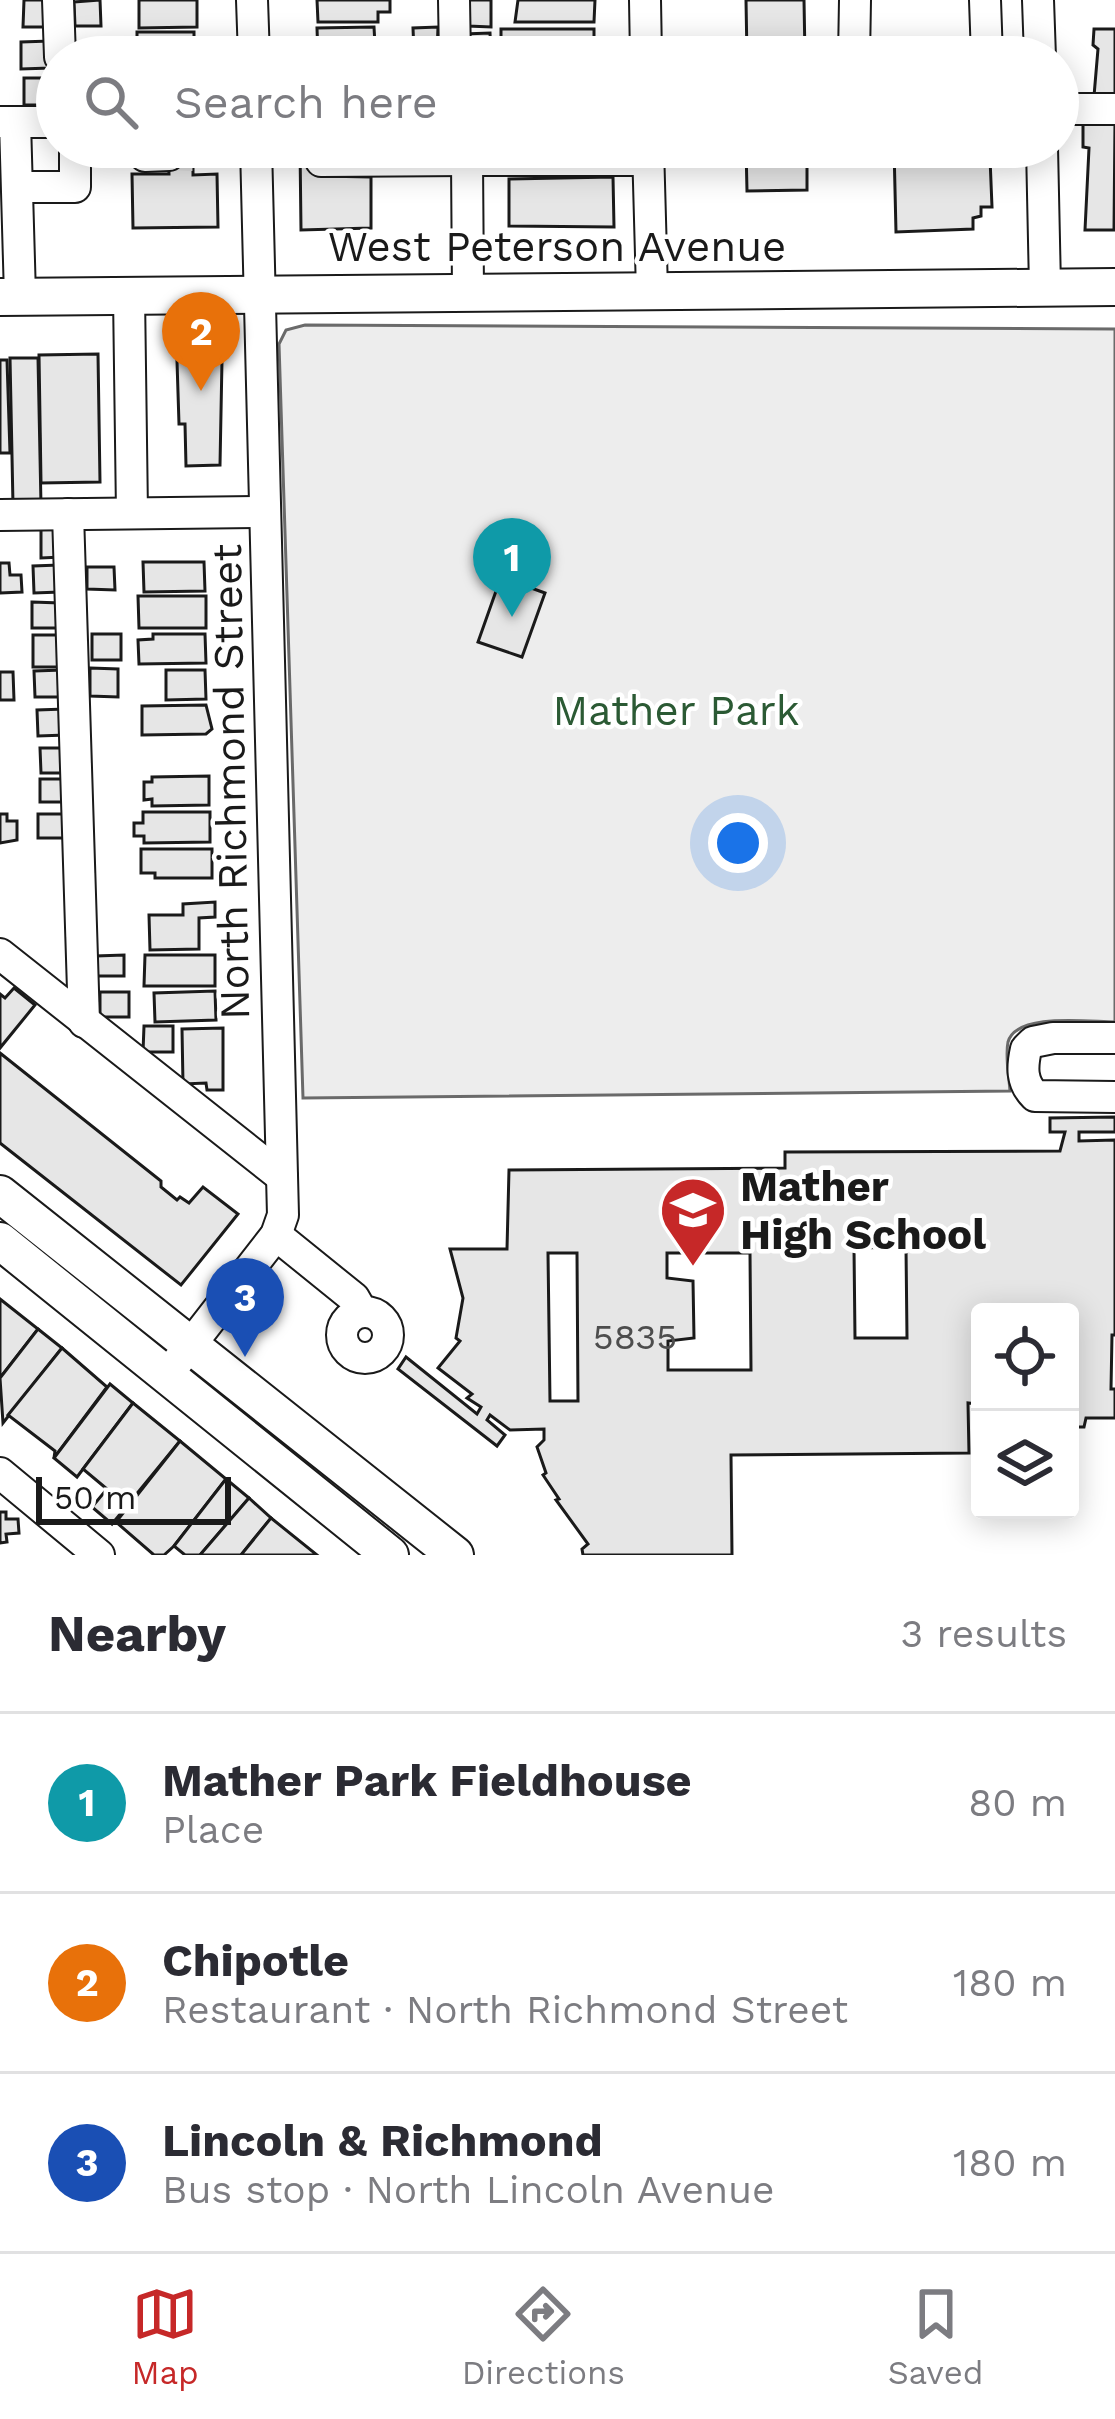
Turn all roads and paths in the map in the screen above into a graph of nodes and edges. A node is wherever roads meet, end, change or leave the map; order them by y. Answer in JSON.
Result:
{"nodes":[{"id":1,"x":58,"y":0,"type":"edge"},
{"id":2,"x":252,"y":0,"type":"edge"},
{"id":3,"x":454,"y":0,"type":"edge"},
{"id":4,"x":645,"y":0,"type":"edge"},
{"id":5,"x":855,"y":0,"type":"edge"},
{"id":6,"x":985,"y":0,"type":"edge"},
{"id":7,"x":1038,"y":0,"type":"edge"},
{"id":8,"x":59,"y":36,"type":"edge"},
{"id":9,"x":253,"y":36,"type":"edge"},
{"id":10,"x":455,"y":36,"type":"edge"},
{"id":11,"x":646,"y":36,"type":"edge"},
{"id":12,"x":854,"y":36,"type":"edge"},
{"id":13,"x":986,"y":36,"type":"edge"},
{"id":14,"x":1039,"y":36,"type":"edge"},
{"id":15,"x":1079,"y":109,"type":"edge"},
{"id":16,"x":1115,"y":109,"type":"edge"},
{"id":17,"x":10,"y":127,"type":"edge"},
{"id":18,"x":75,"y":168,"type":"edge"},
{"id":19,"x":256,"y":168,"type":"edge"},
{"id":20,"x":466,"y":168,"type":"edge"},
{"id":21,"x":648,"y":168,"type":"edge"},
{"id":22,"x":1043,"y":168,"type":"edge"},
{"id":23,"x":17,"y":187,"type":"junction"},
{"id":24,"x":1115,"y":286,"type":"edge"},
{"id":25,"x":1046,"y":287,"type":"junction"},
{"id":26,"x":652,"y":291,"type":"junction"},
{"id":27,"x":468,"y":292,"type":"junction"},
{"id":28,"x":260,"y":293,"type":"junction"},
{"id":29,"x":129,"y":295,"type":"junction"},
{"id":30,"x":10,"y":297,"type":"edge"},
{"id":31,"x":266,"y":512,"type":"junction"},
{"id":32,"x":132,"y":513,"type":"junction"},
{"id":33,"x":0,"y":514,"type":"edge"},
{"id":34,"x":68,"y":514,"type":"junction"},
{"id":35,"x":0,"y":954,"type":"edge"},
{"id":36,"x":84,"y":1022,"type":"junction"},
{"id":37,"x":1115,"y":1038,"type":"edge"},
{"id":38,"x":1115,"y":1097,"type":"edge"},
{"id":39,"x":282,"y":1177,"type":"junction"},
{"id":40,"x":5,"y":1208,"type":"edge"},
{"id":41,"x":276,"y":1235,"type":"junction"},
{"id":42,"x":0,"y":1240,"type":"edge"},
{"id":43,"x":362,"y":1312,"type":"dead end"},
{"id":44,"x":190,"y":1346,"type":"junction"},
{"id":45,"x":167,"y":1375,"type":"junction"},
{"id":46,"x":0,"y":1473,"type":"edge"},
{"id":47,"x":96,"y":1554,"type":"edge"},
{"id":48,"x":390,"y":1555,"type":"edge"},
{"id":49,"x":455,"y":1555,"type":"edge"}],
"edges":[{"from":1,"to":8,"type":"street"},
{"from":2,"to":9,"type":"street"},
{"from":3,"to":10,"type":"street"},
{"from":4,"to":11,"type":"street"},
{"from":5,"to":12,"type":"street"},
{"from":6,"to":13,"type":"street"},
{"from":7,"to":14,"type":"street"},
{"from":15,"to":16,"type":"street"},
{"from":17,"to":23,"type":"street"},
{"from":18,"to":23,"type":"street"},
{"from":19,"to":28,"type":"street","name":"North Richmond Street"},
{"from":20,"to":27,"type":"street"},
{"from":21,"to":26,"type":"street"},
{"from":22,"to":25,"type":"street"},
{"from":23,"to":30,"type":"street"},
{"from":24,"to":25,"type":"main road","name":"West Peterson Avenue"},
{"from":25,"to":26,"type":"main road","name":"West Peterson Avenue"},
{"from":26,"to":27,"type":"main road","name":"West Peterson Avenue"},
{"from":27,"to":28,"type":"main road","name":"West Peterson Avenue"},
{"from":28,"to":29,"type":"main road","name":"West Peterson Avenue"},
{"from":28,"to":31,"type":"street","name":"North Richmond Street"},
{"from":29,"to":30,"type":"main road","name":"West Peterson Avenue"},
{"from":29,"to":32,"type":"street"},
{"from":31,"to":32,"type":"street"},
{"from":31,"to":39,"type":"street","name":"North Richmond Street"},
{"from":32,"to":34,"type":"street"},
{"from":33,"to":34,"type":"street"},
{"from":34,"to":36,"type":"street"},
{"from":35,"to":36,"type":"street"},
{"from":36,"to":39,"type":"street"},
{"from":37,"to":38,"type":"street"},
{"from":39,"to":41,"type":"street","name":"North Richmond Street"},
{"from":40,"to":44,"type":"main road"},
{"from":41,"to":43,"type":"street"},
{"from":41,"to":44,"type":"street"},
{"from":42,"to":45,"type":"main road"},
{"from":44,"to":45,"type":"street"},
{"from":44,"to":49,"type":"main road"},
{"from":45,"to":48,"type":"main road"},
{"from":46,"to":47,"type":"street"}]}
